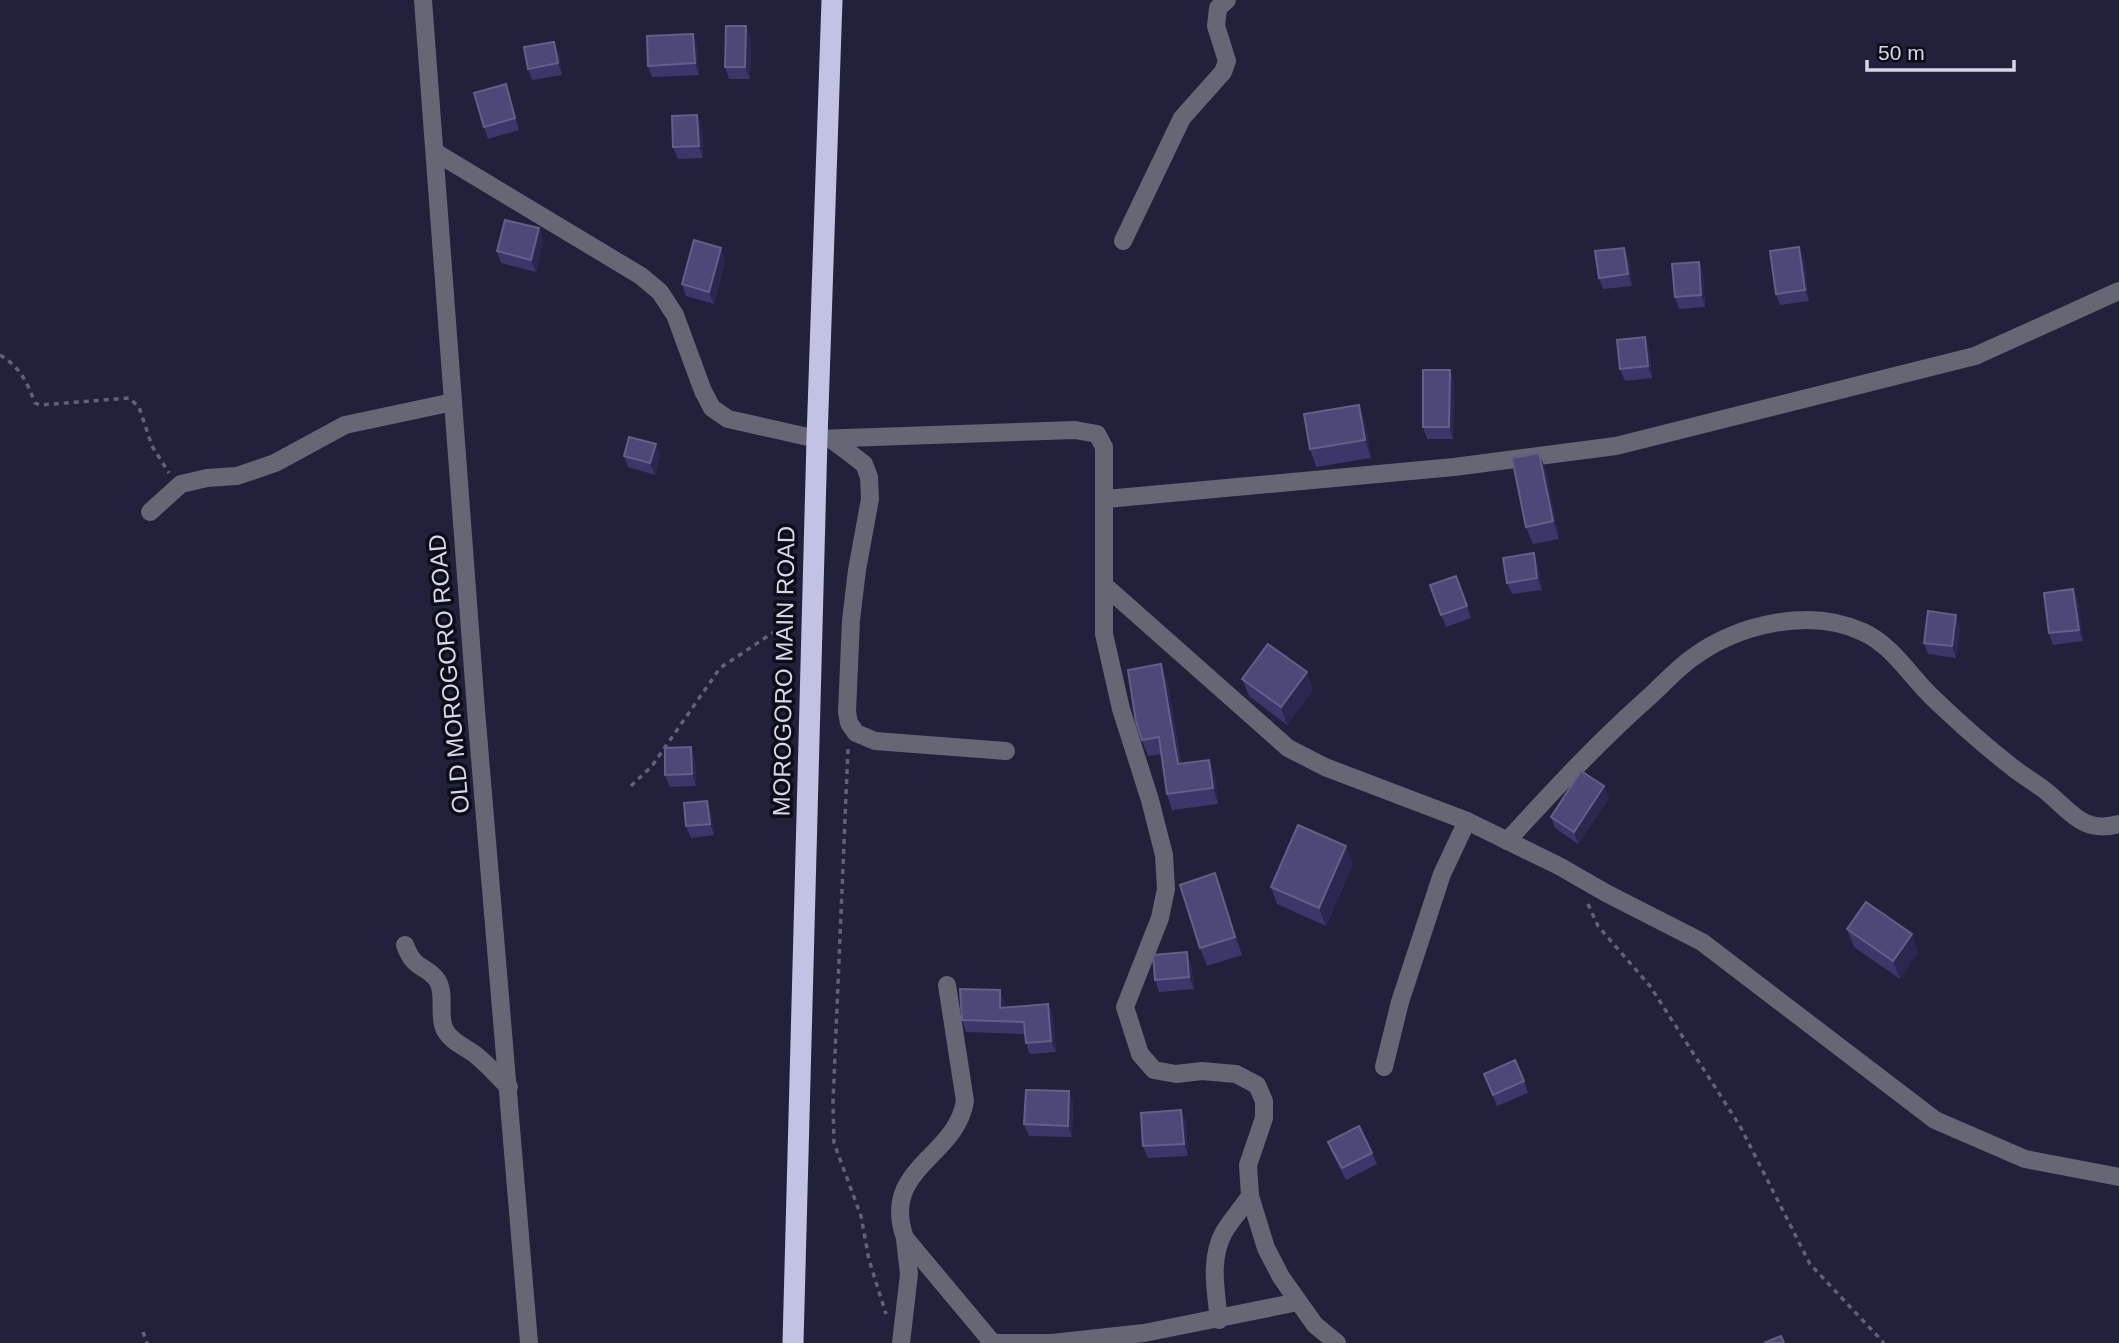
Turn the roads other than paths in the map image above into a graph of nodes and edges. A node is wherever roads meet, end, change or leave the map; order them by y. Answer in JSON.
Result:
{"nodes":[{"id":1,"x":423,"y":0,"type":"edge"},
{"id":2,"x":832,"y":0,"type":"edge"},
{"id":3,"x":1227,"y":0,"type":"edge"},
{"id":4,"x":435,"y":152,"type":"junction"},
{"id":5,"x":1123,"y":241,"type":"dead end"},
{"id":6,"x":2119,"y":291,"type":"edge"},
{"id":7,"x":453,"y":402,"type":"junction"},
{"id":8,"x":824,"y":439,"type":"junction"},
{"id":9,"x":1105,"y":499,"type":"junction"},
{"id":10,"x":150,"y":512,"type":"dead end"},
{"id":11,"x":1104,"y":585,"type":"junction"},
{"id":12,"x":1006,"y":751,"type":"dead end"},
{"id":13,"x":1467,"y":821,"type":"junction"},
{"id":14,"x":2119,"y":824,"type":"edge"},
{"id":15,"x":1507,"y":841,"type":"junction"},
{"id":16,"x":405,"y":945,"type":"dead end"},
{"id":17,"x":947,"y":985,"type":"dead end"},
{"id":18,"x":1384,"y":1067,"type":"dead end"},
{"id":19,"x":509,"y":1087,"type":"junction"},
{"id":20,"x":2119,"y":1177,"type":"edge"},
{"id":21,"x":1250,"y":1196,"type":"junction"},
{"id":22,"x":905,"y":1238,"type":"junction"},
{"id":23,"x":1298,"y":1302,"type":"junction"},
{"id":24,"x":1219,"y":1320,"type":"junction"},
{"id":25,"x":529,"y":1343,"type":"edge"},
{"id":26,"x":793,"y":1343,"type":"edge"},
{"id":27,"x":901,"y":1343,"type":"edge"},
{"id":28,"x":990,"y":1343,"type":"edge"},
{"id":29,"x":1338,"y":1343,"type":"edge"}],
"edges":[{"from":1,"to":4,"type":"street","name":"OLD MOROGORO ROAD"},
{"from":2,"to":8,"type":"highway","name":"MOROGORO MAIN ROAD"},
{"from":3,"to":5,"type":"street"},
{"from":4,"to":7,"type":"street","name":"OLD MOROGORO ROAD"},
{"from":4,"to":8,"type":"street"},
{"from":6,"to":9,"type":"street"},
{"from":7,"to":10,"type":"street"},
{"from":7,"to":19,"type":"street","name":"OLD MOROGORO ROAD"},
{"from":8,"to":9,"type":"street"},
{"from":8,"to":12,"type":"street"},
{"from":8,"to":26,"type":"highway","name":"MOROGORO MAIN ROAD"},
{"from":9,"to":11,"type":"street"},
{"from":11,"to":13,"type":"street"},
{"from":11,"to":21,"type":"street"},
{"from":13,"to":15,"type":"street"},
{"from":13,"to":18,"type":"street"},
{"from":14,"to":15,"type":"street"},
{"from":15,"to":20,"type":"street"},
{"from":16,"to":19,"type":"street"},
{"from":17,"to":22,"type":"street"},
{"from":19,"to":25,"type":"street","name":"OLD MOROGORO ROAD"},
{"from":21,"to":23,"type":"street"},
{"from":21,"to":24,"type":"street"},
{"from":22,"to":27,"type":"street"},
{"from":22,"to":28,"type":"street"},
{"from":23,"to":24,"type":"street"},
{"from":23,"to":29,"type":"street"},
{"from":24,"to":28,"type":"street"}]}
